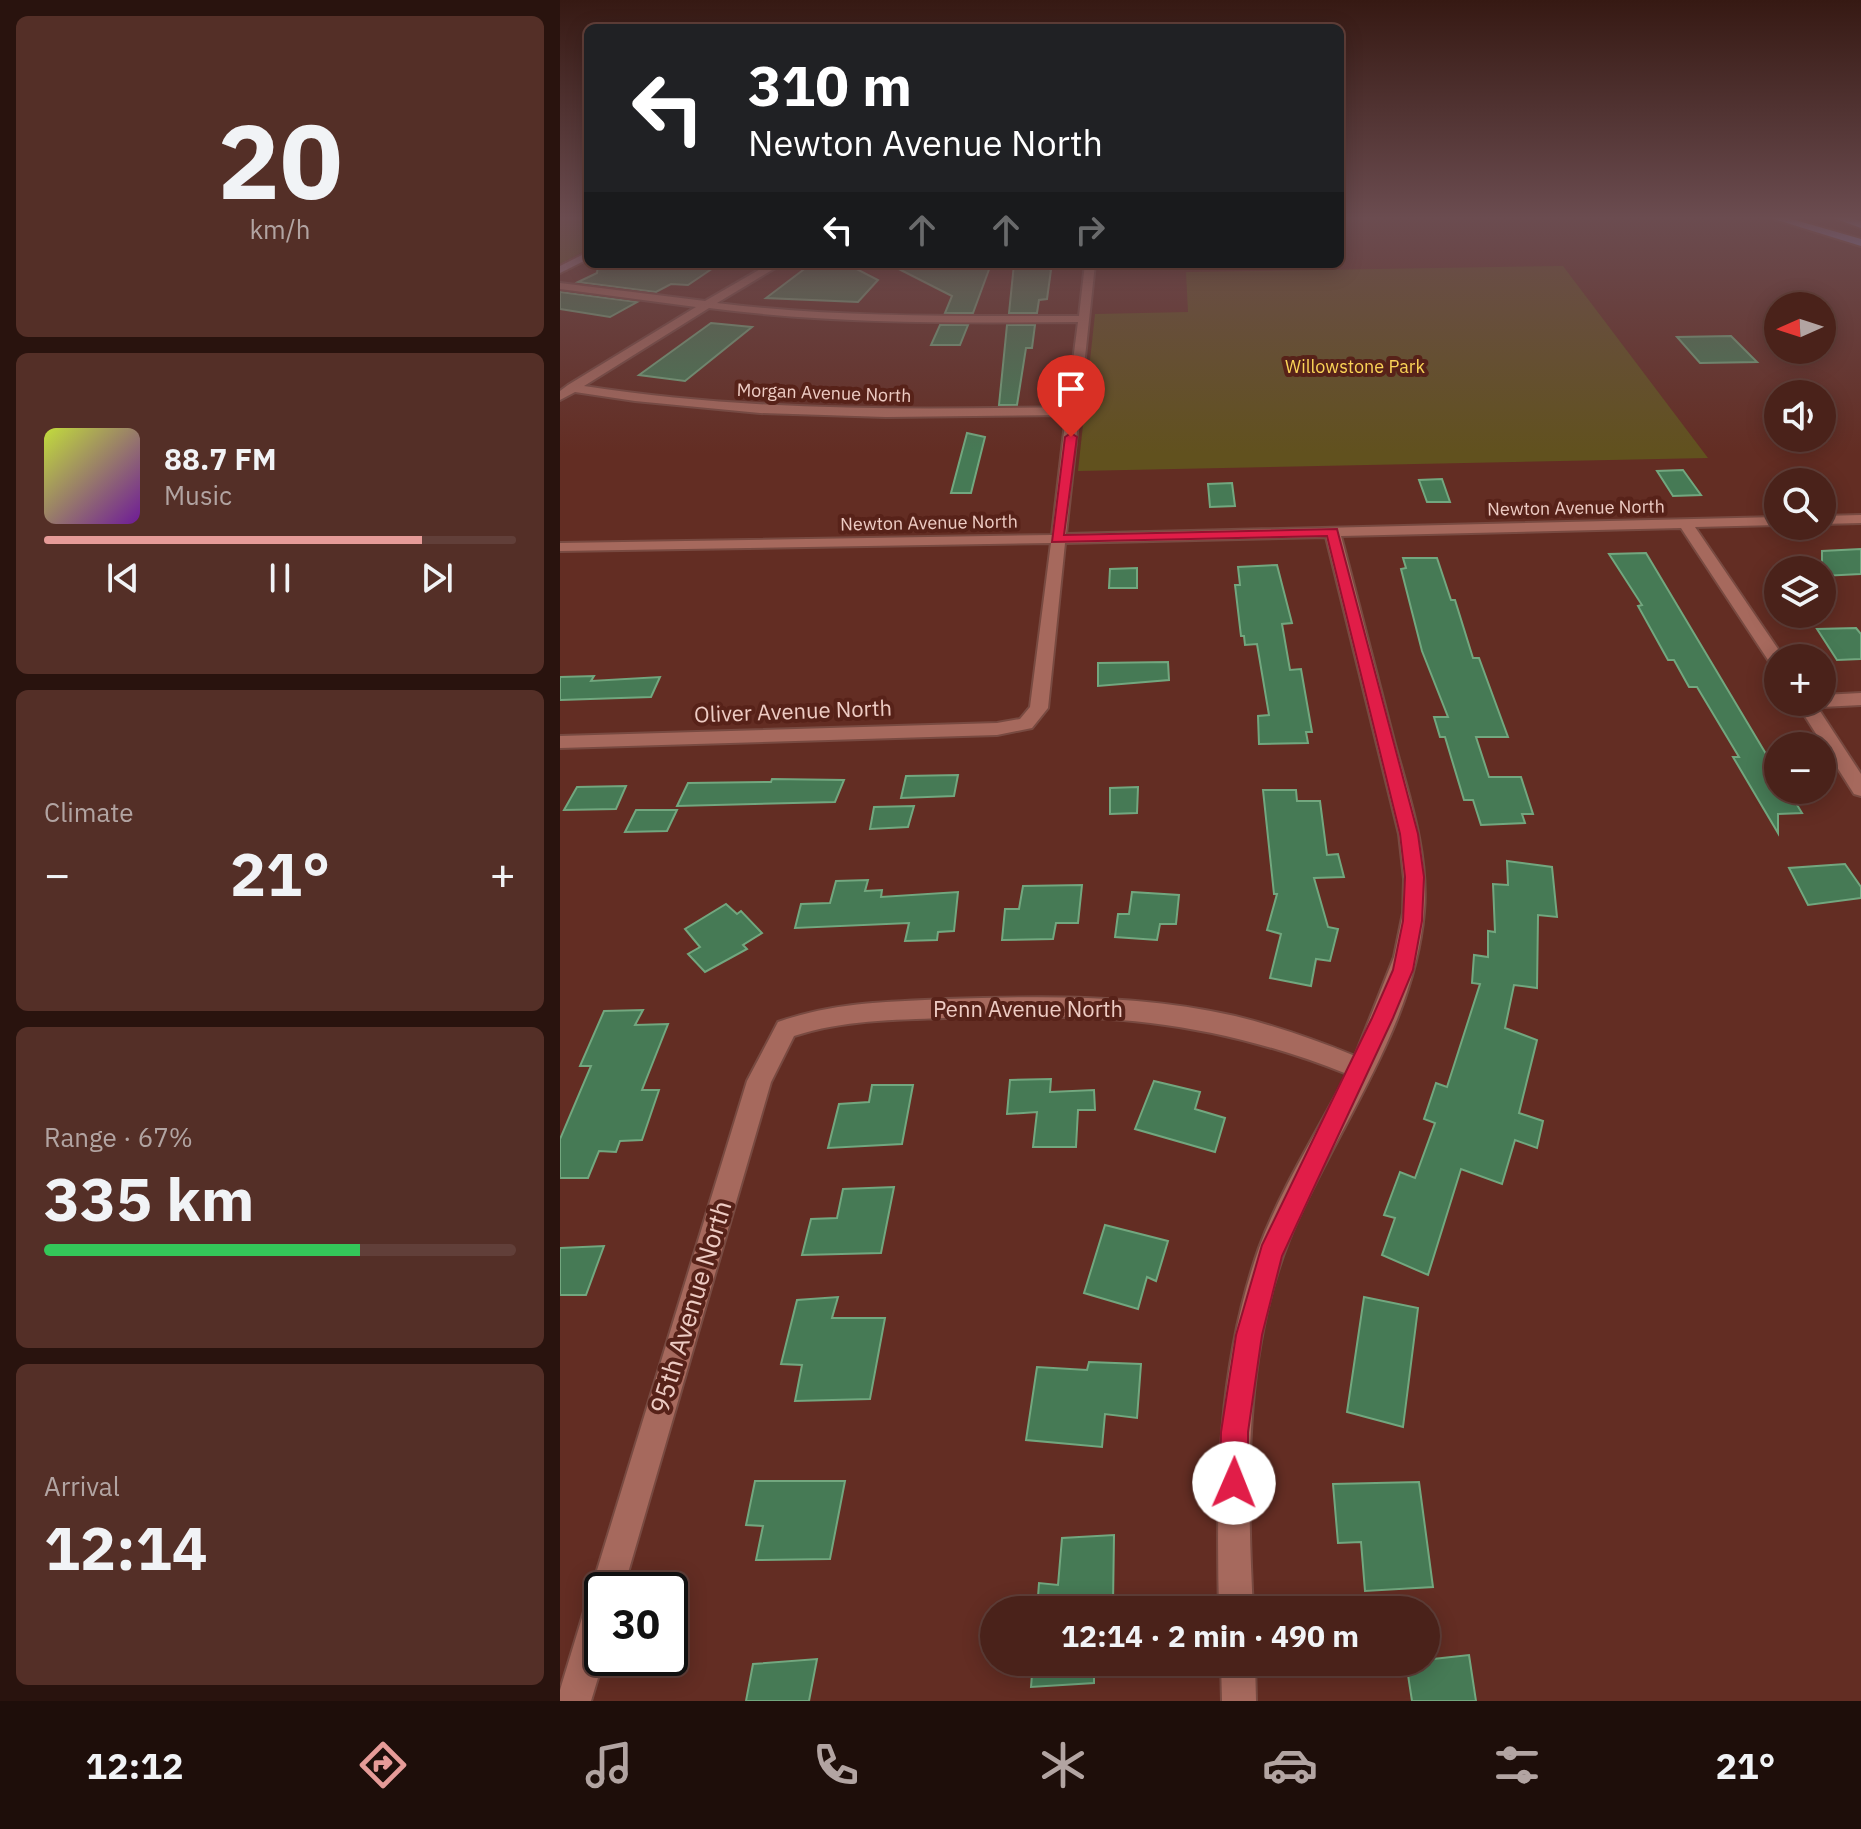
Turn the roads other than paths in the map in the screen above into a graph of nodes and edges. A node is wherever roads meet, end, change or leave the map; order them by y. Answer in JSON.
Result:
{"nodes":[{"id":1,"x":632,"y":295,"type":"edge"},
{"id":2,"x":723,"y":295,"type":"edge"},
{"id":3,"x":1087,"y":295,"type":"edge"},
{"id":4,"x":706,"y":305,"type":"junction"},
{"id":5,"x":1085,"y":319,"type":"junction"},
{"id":6,"x":572,"y":388,"type":"junction"},
{"id":7,"x":560,"y":396,"type":"edge"},
{"id":8,"x":1075,"y":411,"type":"junction"},
{"id":9,"x":1861,"y":519,"type":"edge"},
{"id":10,"x":1836,"y":520,"type":"edge"},
{"id":11,"x":1764,"y":521,"type":"edge"},
{"id":12,"x":1685,"y":523,"type":"junction"},
{"id":13,"x":1332,"y":531,"type":"junction"},
{"id":14,"x":1057,"y":539,"type":"junction"},
{"id":15,"x":560,"y":547,"type":"edge"},
{"id":16,"x":1766,"y":644,"type":"edge"},
{"id":17,"x":1861,"y":699,"type":"edge"},
{"id":18,"x":1836,"y":700,"type":"edge"},
{"id":19,"x":1814,"y":716,"type":"edge"},
{"id":20,"x":560,"y":742,"type":"edge"},
{"id":21,"x":1861,"y":789,"type":"edge"},
{"id":22,"x":786,"y":1029,"type":"joint"},
{"id":23,"x":1359,"y":1068,"type":"junction"},
{"id":24,"x":612,"y":1572,"type":"edge"},
{"id":25,"x":1236,"y":1596,"type":"edge"},
{"id":26,"x":584,"y":1668,"type":"edge"},
{"id":27,"x":1238,"y":1676,"type":"edge"},
{"id":28,"x":574,"y":1701,"type":"edge"},
{"id":29,"x":1239,"y":1701,"type":"edge"}],
"edges":[{"from":1,"to":4,"type":"street"},
{"from":2,"to":4,"type":"street"},
{"from":3,"to":5,"type":"street"},
{"from":4,"to":5,"type":"street"},
{"from":4,"to":6,"type":"street"},
{"from":5,"to":8,"type":"street"},
{"from":6,"to":7,"type":"street"},
{"from":6,"to":8,"type":"street","name":"Morgan Avenue North"},
{"from":8,"to":14,"type":"street"},
{"from":9,"to":10,"type":"street"},
{"from":11,"to":12,"type":"street","name":"Newton Avenue North"},
{"from":12,"to":13,"type":"street","name":"Newton Avenue North"},
{"from":12,"to":16,"type":"street"},
{"from":13,"to":14,"type":"street","name":"Newton Avenue North"},
{"from":13,"to":23,"type":"street"},
{"from":14,"to":15,"type":"street","name":"Newton Avenue North"},
{"from":14,"to":20,"type":"street","name":"Oliver Avenue North"},
{"from":17,"to":18,"type":"street"},
{"from":19,"to":21,"type":"street"},
{"from":22,"to":23,"type":"street","name":"Penn Avenue North"},
{"from":22,"to":24,"type":"street","name":"95th Avenue North"},
{"from":23,"to":25,"type":"street"},
{"from":26,"to":28,"type":"street"},
{"from":27,"to":29,"type":"street"}]}
